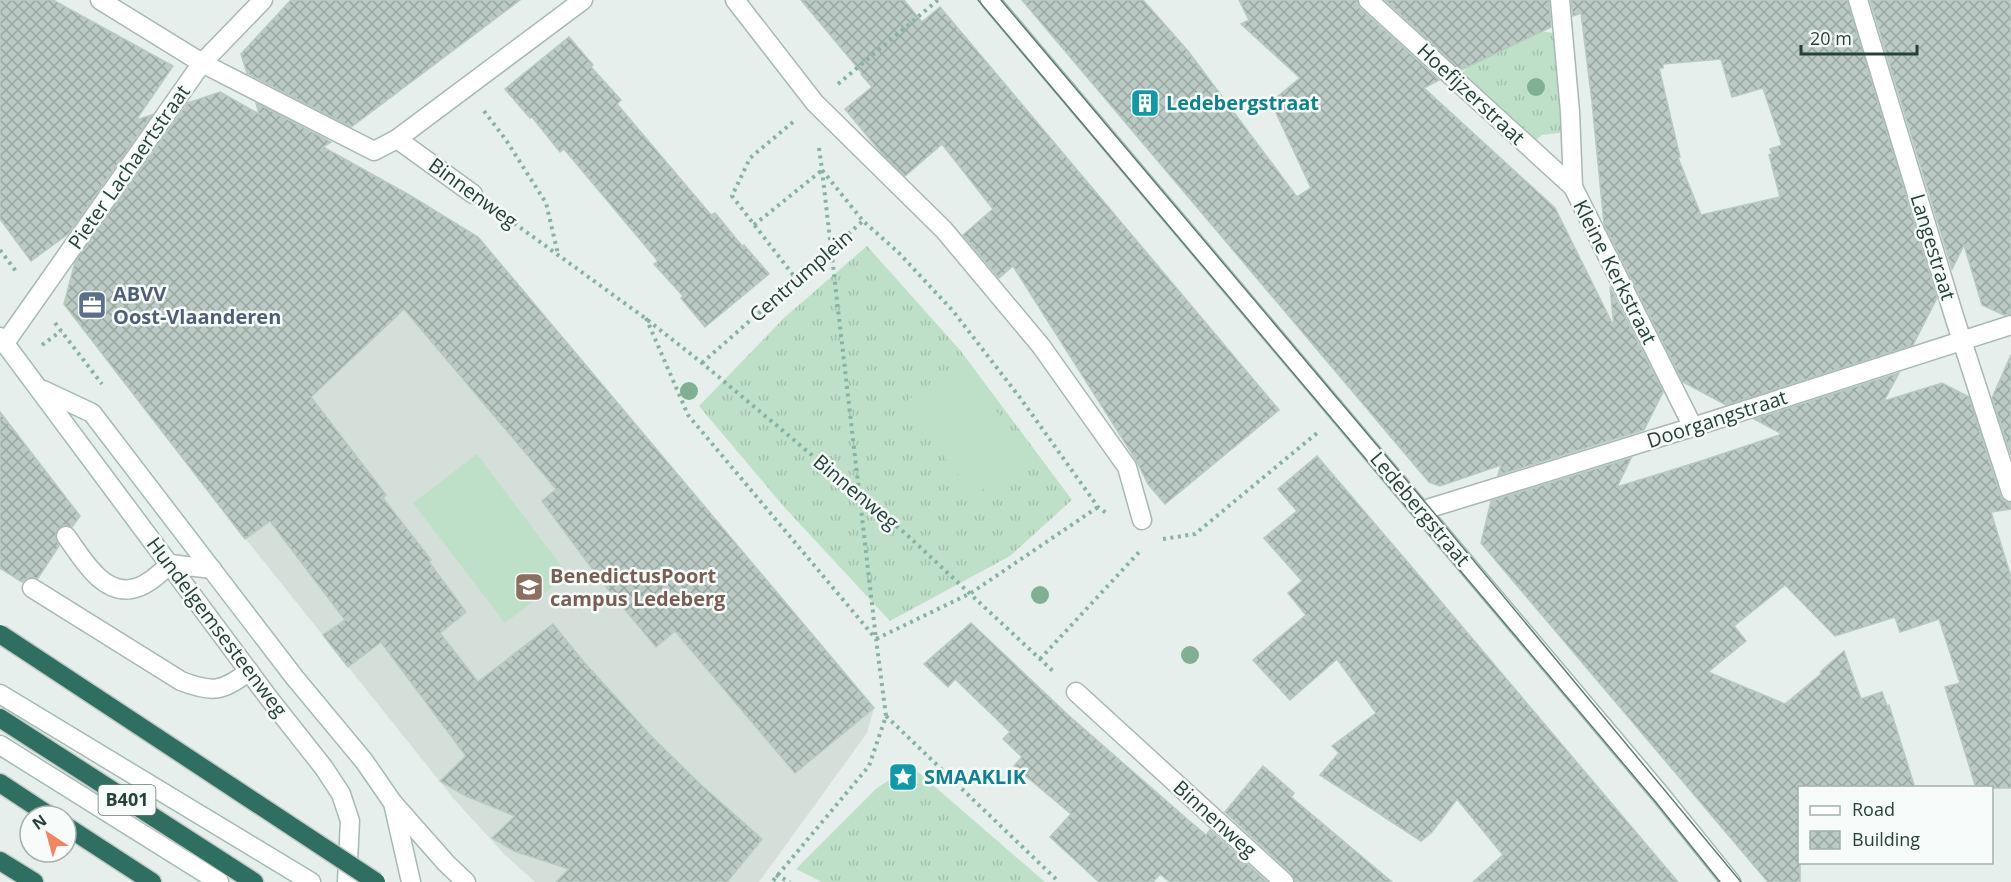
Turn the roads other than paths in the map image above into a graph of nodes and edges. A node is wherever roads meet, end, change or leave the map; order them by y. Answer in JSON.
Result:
{"nodes":[{"id":1,"x":100,"y":0,"type":"edge"},
{"id":2,"x":263,"y":0,"type":"edge"},
{"id":3,"x":583,"y":0,"type":"edge"},
{"id":4,"x":735,"y":0,"type":"edge"},
{"id":5,"x":990,"y":0,"type":"edge"},
{"id":6,"x":1368,"y":0,"type":"edge"},
{"id":7,"x":1560,"y":0,"type":"edge"},
{"id":8,"x":1858,"y":0,"type":"edge"},
{"id":9,"x":202,"y":63,"type":"junction"},
{"id":10,"x":397,"y":139,"type":"junction"},
{"id":11,"x":1573,"y":187,"type":"junction"},
{"id":12,"x":473,"y":194,"type":"road end"},
{"id":13,"x":2011,"y":324,"type":"edge"},
{"id":14,"x":2,"y":340,"type":"edge"},
{"id":15,"x":1962,"y":341,"type":"junction"},
{"id":16,"x":39,"y":388,"type":"junction"},
{"id":17,"x":1693,"y":428,"type":"junction"},
{"id":18,"x":2011,"y":492,"type":"edge"},
{"id":19,"x":1424,"y":513,"type":"junction"},
{"id":20,"x":1142,"y":520,"type":"dead end"},
{"id":21,"x":66,"y":536,"type":"dead end"},
{"id":22,"x":170,"y":564,"type":"junction"},
{"id":23,"x":212,"y":569,"type":"junction"},
{"id":24,"x":32,"y":588,"type":"dead end"},
{"id":25,"x":0,"y":634,"type":"edge"},
{"id":26,"x":249,"y":671,"type":"junction"},
{"id":27,"x":1076,"y":692,"type":"road end"},
{"id":28,"x":0,"y":694,"type":"edge"},
{"id":29,"x":0,"y":718,"type":"edge"},
{"id":30,"x":0,"y":745,"type":"edge"},
{"id":31,"x":0,"y":783,"type":"edge"},
{"id":32,"x":393,"y":803,"type":"junction"},
{"id":33,"x":32,"y":804,"type":"edge"},
{"id":34,"x":78,"y":834,"type":"edge"},
{"id":35,"x":0,"y":861,"type":"edge"},
{"id":36,"x":34,"y":882,"type":"edge"},
{"id":37,"x":152,"y":882,"type":"edge"},
{"id":38,"x":219,"y":882,"type":"edge"},
{"id":39,"x":254,"y":882,"type":"edge"},
{"id":40,"x":311,"y":882,"type":"edge"},
{"id":41,"x":347,"y":882,"type":"edge"},
{"id":42,"x":376,"y":882,"type":"edge"},
{"id":43,"x":411,"y":882,"type":"edge"},
{"id":44,"x":466,"y":882,"type":"edge"},
{"id":45,"x":1284,"y":882,"type":"edge"},
{"id":46,"x":1731,"y":882,"type":"edge"}],
"edges":[{"from":1,"to":9,"type":"street"},
{"from":2,"to":9,"type":"street","name":"Pieter Lachaertstraat"},
{"from":3,"to":10,"type":"street"},
{"from":4,"to":20,"type":"street"},
{"from":5,"to":19,"type":"street","name":"Ledebergstraat"},
{"from":6,"to":11,"type":"street","name":"Hoefijzerstraat"},
{"from":7,"to":11,"type":"street","name":"Kleine Kerkstraat"},
{"from":8,"to":15,"type":"street","name":"Langestraat"},
{"from":9,"to":10,"type":"street"},
{"from":9,"to":14,"type":"street","name":"Pieter Lachaertstraat"},
{"from":10,"to":12,"type":"street","name":"Binnenweg"},
{"from":11,"to":17,"type":"street","name":"Kleine Kerkstraat"},
{"from":13,"to":15,"type":"street","name":"Doorgangstraat"},
{"from":14,"to":16,"type":"street","name":"Hundelgemsesteenweg"},
{"from":15,"to":17,"type":"street","name":"Doorgangstraat"},
{"from":15,"to":18,"type":"street","name":"Langestraat"},
{"from":16,"to":22,"type":"street","name":"Hundelgemsesteenweg"},
{"from":16,"to":23,"type":"street","name":"Hundelgemsesteenweg"},
{"from":17,"to":19,"type":"street","name":"Doorgangstraat"},
{"from":19,"to":46,"type":"street","name":"Ledebergstraat"},
{"from":21,"to":22,"type":"street"},
{"from":22,"to":23,"type":"street"},
{"from":22,"to":26,"type":"street","name":"Hundelgemsesteenweg"},
{"from":23,"to":32,"type":"street","name":"Hundelgemsesteenweg"},
{"from":24,"to":26,"type":"street"},
{"from":25,"to":42,"type":"highway","bridge":true},
{"from":26,"to":41,"type":"street","name":"Hundelgemsesteenweg"},
{"from":27,"to":45,"type":"street","name":"Binnenweg"},
{"from":28,"to":40,"type":"street"},
{"from":29,"to":39,"type":"highway","number":"B401"},
{"from":30,"to":38,"type":"street"},
{"from":31,"to":33,"type":"highway"},
{"from":32,"to":43,"type":"street","name":"Hundelgemsesteenweg"},
{"from":32,"to":44,"type":"street","name":"Hundelgemsesteenweg"},
{"from":34,"to":37,"type":"highway","number":"B401"},
{"from":35,"to":36,"type":"highway"}]}
